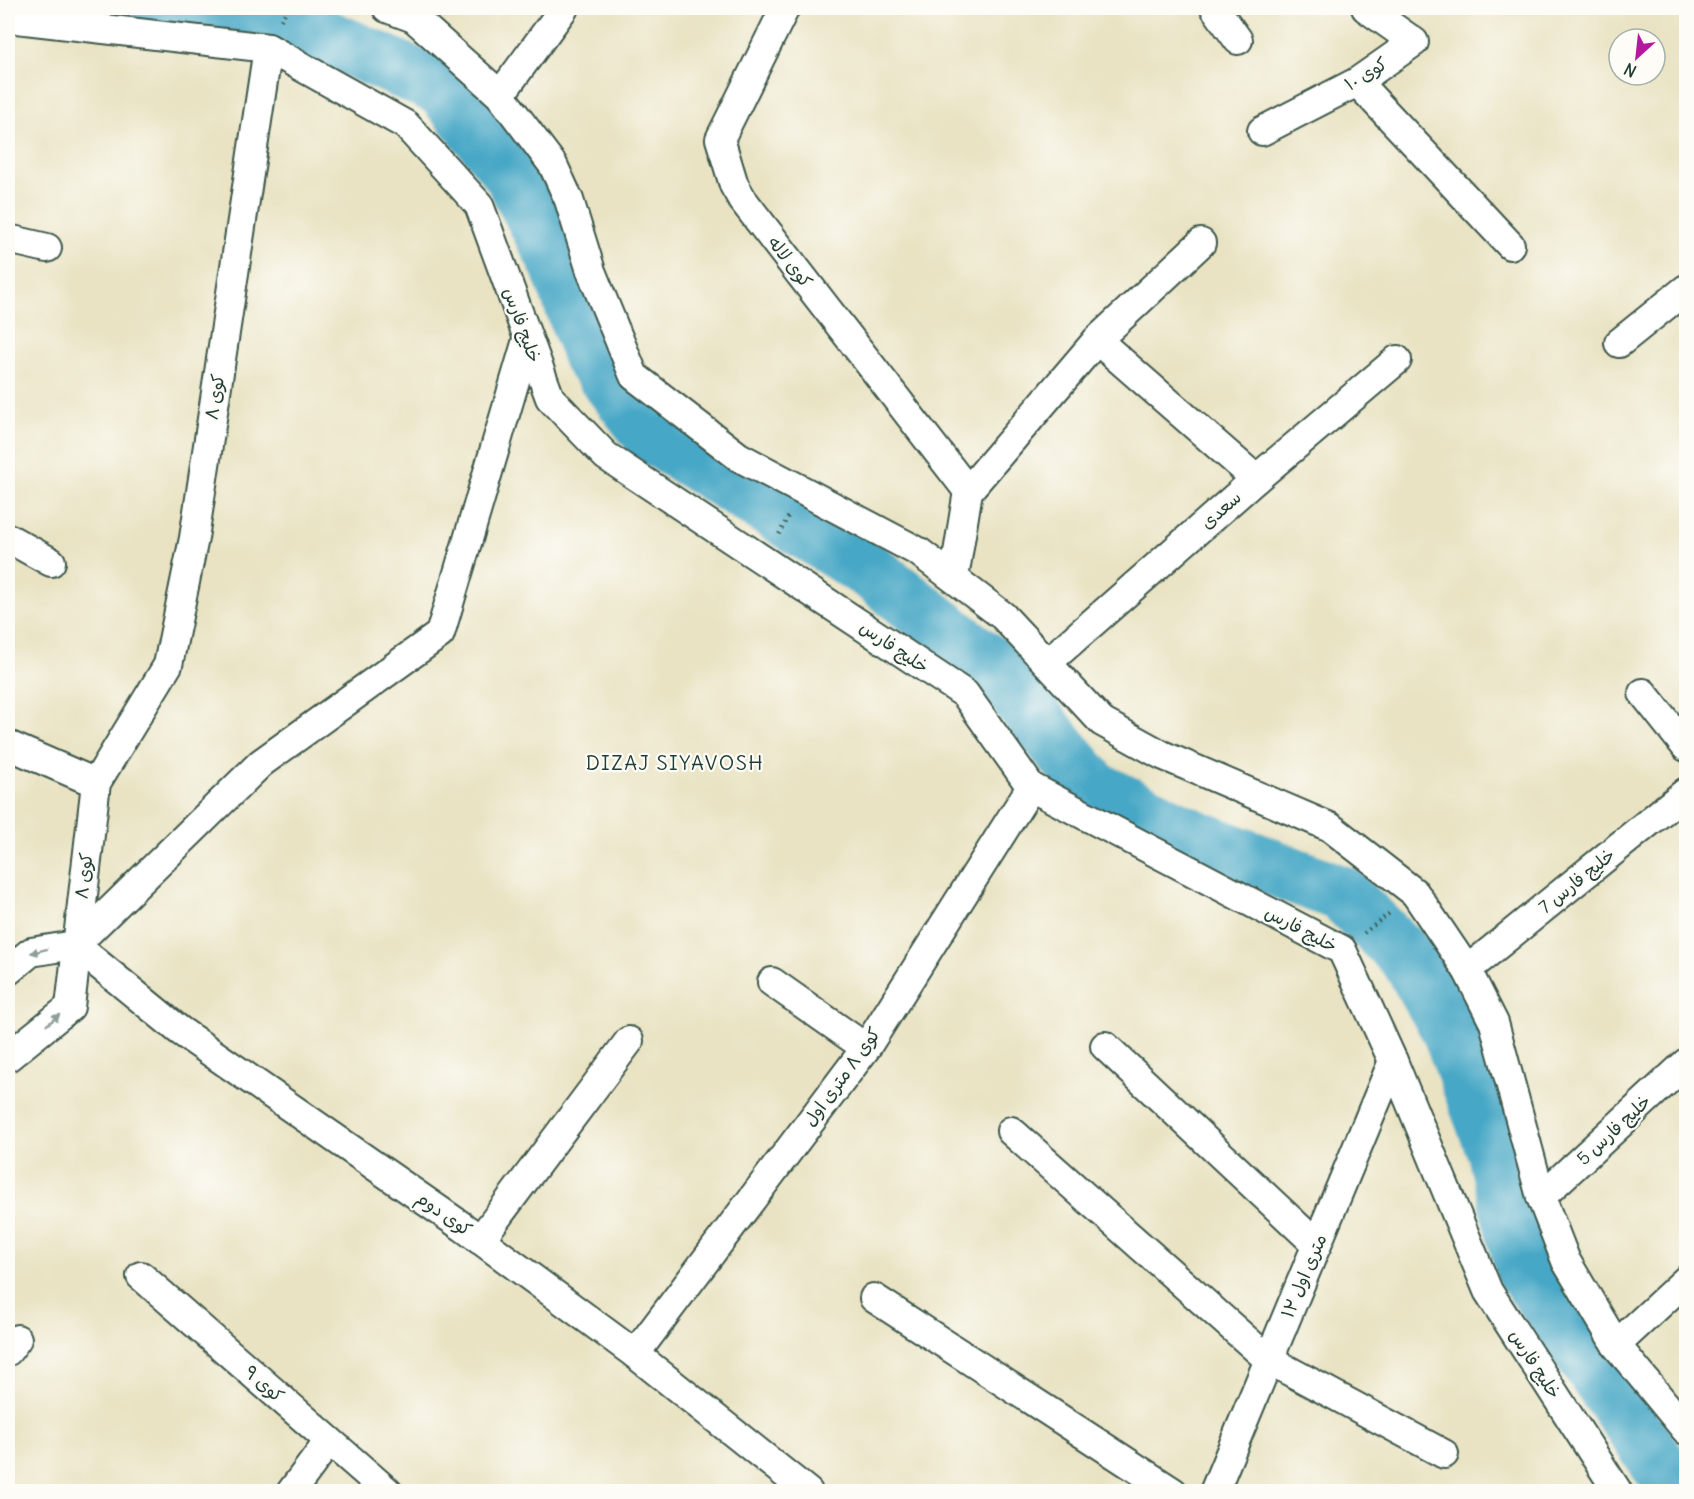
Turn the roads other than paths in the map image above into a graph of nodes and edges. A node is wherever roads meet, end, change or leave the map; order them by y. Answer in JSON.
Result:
{"nodes":[{"id":1,"x":387,"y":8,"type":"edge"},
{"id":2,"x":564,"y":8,"type":"edge"},
{"id":3,"x":785,"y":8,"type":"edge"},
{"id":4,"x":1215,"y":8,"type":"edge"},
{"id":5,"x":1366,"y":8,"type":"edge"},
{"id":6,"x":416,"y":13,"type":"edge"},
{"id":7,"x":8,"y":18,"type":"edge"},
{"id":8,"x":1238,"y":40,"type":"dead end"},
{"id":9,"x":268,"y":48,"type":"junction"},
{"id":10,"x":1357,"y":82,"type":"junction"},
{"id":11,"x":500,"y":95,"type":"junction"},
{"id":12,"x":1262,"y":131,"type":"dead end"},
{"id":13,"x":8,"y":239,"type":"edge"},
{"id":14,"x":1201,"y":243,"type":"dead end"},
{"id":15,"x":1510,"y":245,"type":"dead end"},
{"id":16,"x":47,"y":248,"type":"dead end"},
{"id":17,"x":1686,"y":289,"type":"edge"},
{"id":18,"x":527,"y":340,"type":"junction"},
{"id":19,"x":1097,"y":340,"type":"junction"},
{"id":20,"x":1619,"y":343,"type":"dead end"},
{"id":21,"x":1397,"y":360,"type":"dead end"},
{"id":22,"x":1256,"y":479,"type":"junction"},
{"id":23,"x":968,"y":491,"type":"junction"},
{"id":24,"x":8,"y":538,"type":"edge"},
{"id":25,"x":51,"y":562,"type":"dead end"},
{"id":26,"x":954,"y":578,"type":"junction"},
{"id":27,"x":1048,"y":662,"type":"junction"},
{"id":28,"x":1643,"y":693,"type":"dead end"},
{"id":29,"x":8,"y":745,"type":"edge"},
{"id":30,"x":1686,"y":747,"type":"edge"},
{"id":31,"x":96,"y":783,"type":"junction"},
{"id":32,"x":1030,"y":787,"type":"junction"},
{"id":33,"x":1686,"y":792,"type":"edge"},
{"id":34,"x":75,"y":945,"type":"junction"},
{"id":35,"x":1467,"y":970,"type":"junction"},
{"id":36,"x":8,"y":971,"type":"edge"},
{"id":37,"x":772,"y":982,"type":"dead end"},
{"id":38,"x":629,"y":1041,"type":"dead end"},
{"id":39,"x":1105,"y":1046,"type":"dead end"},
{"id":40,"x":866,"y":1048,"type":"junction"},
{"id":41,"x":8,"y":1057,"type":"edge"},
{"id":42,"x":1393,"y":1061,"type":"junction"},
{"id":43,"x":1686,"y":1063,"type":"edge"},
{"id":44,"x":1011,"y":1131,"type":"dead end"},
{"id":45,"x":1542,"y":1197,"type":"junction"},
{"id":46,"x":480,"y":1240,"type":"junction"},
{"id":47,"x":1317,"y":1245,"type":"junction"},
{"id":48,"x":141,"y":1275,"type":"dead end"},
{"id":49,"x":1686,"y":1280,"type":"edge"},
{"id":50,"x":874,"y":1298,"type":"dead end"},
{"id":51,"x":1617,"y":1345,"type":"junction"},
{"id":52,"x":635,"y":1354,"type":"junction"},
{"id":53,"x":1269,"y":1360,"type":"junction"},
{"id":54,"x":1686,"y":1430,"type":"edge"},
{"id":55,"x":329,"y":1441,"type":"junction"},
{"id":56,"x":1444,"y":1454,"type":"dead end"},
{"id":57,"x":291,"y":1491,"type":"edge"},
{"id":58,"x":388,"y":1491,"type":"edge"},
{"id":59,"x":808,"y":1491,"type":"edge"},
{"id":60,"x":1173,"y":1491,"type":"edge"},
{"id":61,"x":1214,"y":1491,"type":"edge"},
{"id":62,"x":1618,"y":1491,"type":"edge"}],
"edges":[{"from":1,"to":6,"type":"street"},
{"from":2,"to":11,"type":"street"},
{"from":3,"to":23,"type":"street","name":"کوی لاله"},
{"from":4,"to":8,"type":"street"},
{"from":5,"to":10,"type":"street","name":"کوی ۱۰"},
{"from":6,"to":11,"type":"street"},
{"from":7,"to":9,"type":"street","name":"خلیج فارس"},
{"from":9,"to":18,"type":"street","name":"خلیج فارس"},
{"from":9,"to":31,"type":"street","name":"کوی ۸"},
{"from":10,"to":12,"type":"street","name":"کوی ۱۰"},
{"from":10,"to":15,"type":"street"},
{"from":11,"to":26,"type":"street"},
{"from":13,"to":16,"type":"street"},
{"from":14,"to":19,"type":"street"},
{"from":17,"to":20,"type":"street"},
{"from":18,"to":32,"type":"street","name":"خلیج فارس"},
{"from":18,"to":34,"type":"street","name":"کوی ۸"},
{"from":19,"to":22,"type":"street"},
{"from":19,"to":23,"type":"street"},
{"from":21,"to":22,"type":"street","name":"سعدی"},
{"from":22,"to":27,"type":"street","name":"سعدی"},
{"from":23,"to":26,"type":"street"},
{"from":24,"to":25,"type":"street"},
{"from":26,"to":27,"type":"street"},
{"from":27,"to":35,"type":"street"},
{"from":28,"to":30,"type":"street"},
{"from":29,"to":31,"type":"street"},
{"from":31,"to":34,"type":"street","name":"کوی ۸"},
{"from":32,"to":40,"type":"street","name":"کوی ۸ متری اول"},
{"from":32,"to":42,"type":"street","name":"خلیج فارس"},
{"from":33,"to":35,"type":"street","name":"خلیج فارس 7"},
{"from":34,"to":36,"type":"street","one_way":true},
{"from":41,"to":34,"type":"street","one_way":true},
{"from":34,"to":46,"type":"street","name":"کوی دوم"},
{"from":35,"to":45,"type":"street"},
{"from":37,"to":40,"type":"street"},
{"from":38,"to":46,"type":"street"},
{"from":39,"to":47,"type":"street"},
{"from":40,"to":52,"type":"street","name":"کوی ۸ متری اول"},
{"from":42,"to":47,"type":"street","name":"۱۲ متری اول"},
{"from":42,"to":62,"type":"street","name":"خلیج فارس"},
{"from":43,"to":45,"type":"street","name":"خلیج فارس 5"},
{"from":44,"to":53,"type":"street"},
{"from":45,"to":51,"type":"street"},
{"from":46,"to":52,"type":"street","name":"کوی دوم"},
{"from":47,"to":53,"type":"street","name":"۱۲ متری اول"},
{"from":48,"to":55,"type":"street","name":"کوی ۹"},
{"from":49,"to":51,"type":"street"},
{"from":50,"to":60,"type":"street"},
{"from":51,"to":54,"type":"street"},
{"from":52,"to":59,"type":"street","name":"کوی دوم"},
{"from":53,"to":56,"type":"street"},
{"from":53,"to":61,"type":"street","name":"۱۲ متری اول"},
{"from":55,"to":57,"type":"street"},
{"from":55,"to":58,"type":"street","name":"کوی ۹"}]}
